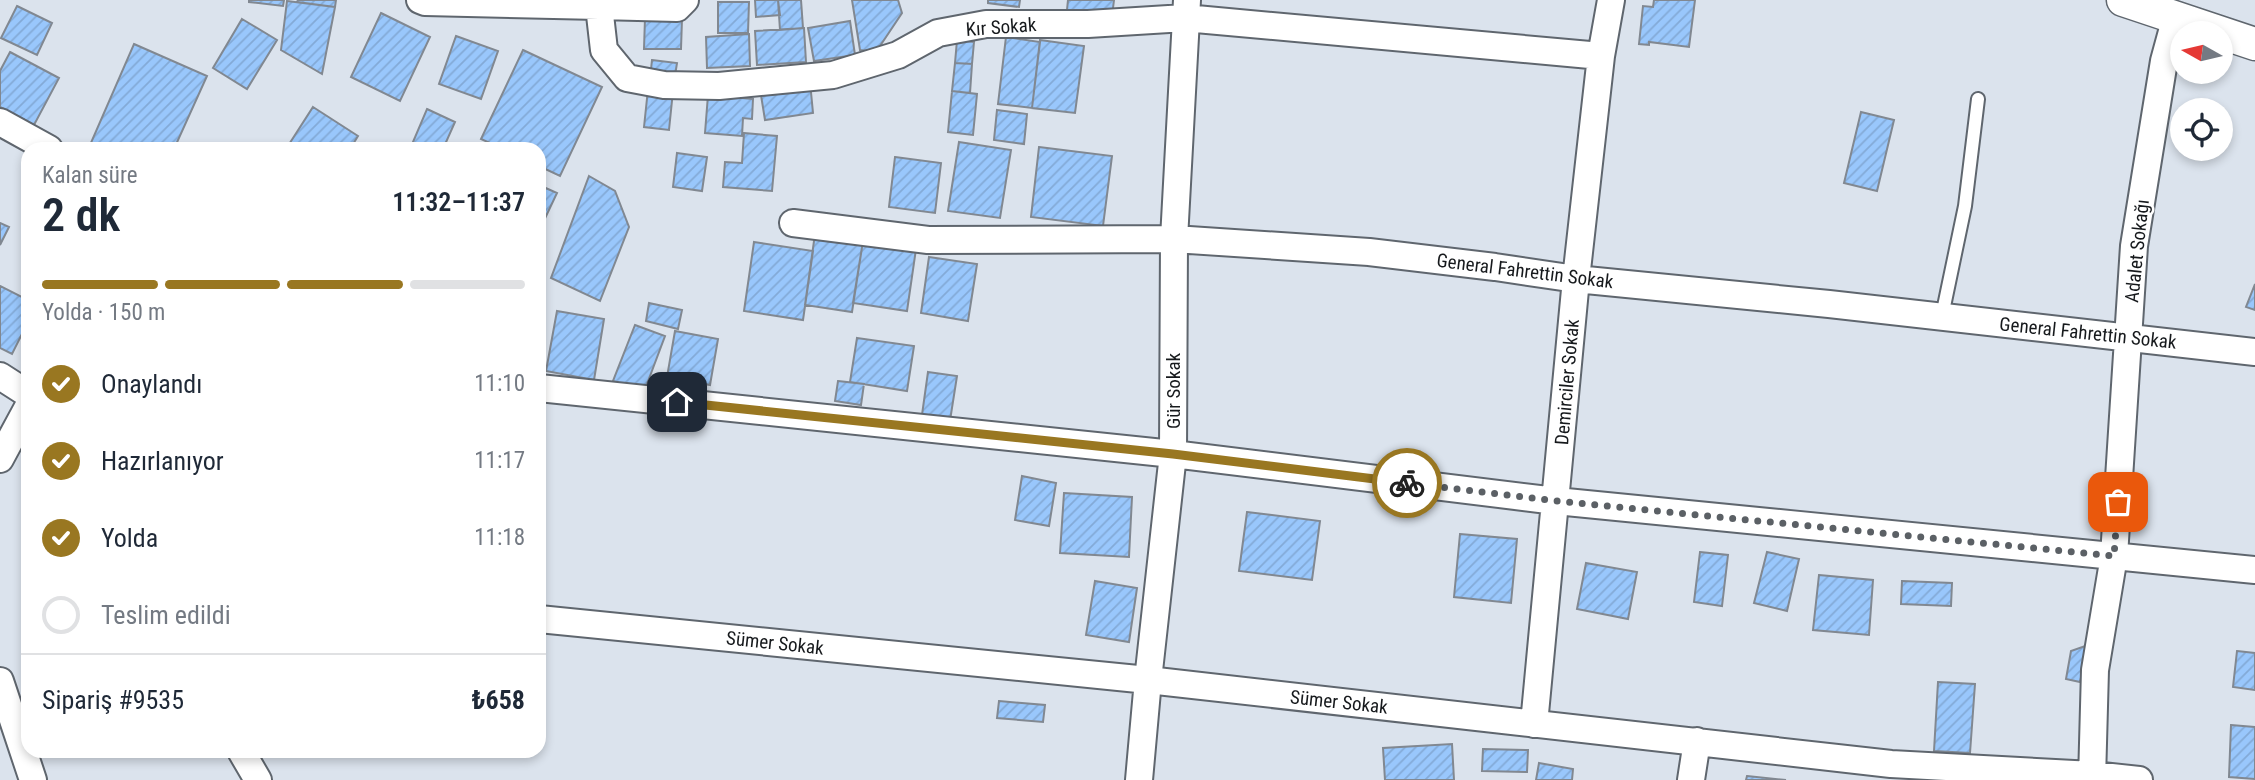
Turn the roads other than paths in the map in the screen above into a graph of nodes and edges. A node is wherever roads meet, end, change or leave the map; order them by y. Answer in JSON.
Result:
{"nodes":[{"id":1,"x":419,"y":0,"type":"edge"},
{"id":2,"x":685,"y":0,"type":"edge"},
{"id":3,"x":1611,"y":0,"type":"edge"},
{"id":4,"x":2123,"y":0,"type":"edge"},
{"id":5,"x":599,"y":6,"type":"junction"},
{"id":6,"x":1186,"y":9,"type":"edge"},
{"id":7,"x":2176,"y":17,"type":"junction"},
{"id":8,"x":2255,"y":44,"type":"edge"},
{"id":9,"x":1601,"y":55,"type":"junction"},
{"id":10,"x":1978,"y":99,"type":"dead end"},
{"id":11,"x":0,"y":122,"type":"edge"},
{"id":12,"x":36,"y":142,"type":"edge"},
{"id":13,"x":793,"y":223,"type":"dead end"},
{"id":14,"x":1174,"y":239,"type":"junction"},
{"id":15,"x":1576,"y":279,"type":"junction"},
{"id":16,"x":1942,"y":316,"type":"junction"},
{"id":17,"x":2129,"y":337,"type":"junction"},
{"id":18,"x":2255,"y":352,"type":"edge"},
{"id":19,"x":0,"y":376,"type":"edge"},
{"id":20,"x":546,"y":389,"type":"edge"},
{"id":21,"x":21,"y":390,"type":"edge"},
{"id":22,"x":21,"y":420,"type":"edge"},
{"id":23,"x":1173,"y":454,"type":"junction"},
{"id":24,"x":0,"y":459,"type":"edge"},
{"id":25,"x":1556,"y":501,"type":"junction"},
{"id":26,"x":2114,"y":556,"type":"junction"},
{"id":27,"x":2255,"y":570,"type":"edge"},
{"id":28,"x":546,"y":620,"type":"edge"},
{"id":29,"x":1148,"y":680,"type":"junction"},
{"id":30,"x":0,"y":681,"type":"edge"},
{"id":31,"x":1534,"y":724,"type":"junction"},
{"id":32,"x":1697,"y":741,"type":"junction"},
{"id":33,"x":21,"y":744,"type":"edge"},
{"id":34,"x":26,"y":758,"type":"edge"},
{"id":35,"x":245,"y":758,"type":"edge"},
{"id":36,"x":1891,"y":772,"type":"edge"},
{"id":37,"x":2092,"y":777,"type":"edge"},
{"id":38,"x":33,"y":780,"type":"edge"},
{"id":39,"x":258,"y":780,"type":"edge"},
{"id":40,"x":1139,"y":780,"type":"edge"},
{"id":41,"x":1691,"y":780,"type":"edge"},
{"id":42,"x":2139,"y":780,"type":"edge"}],
"edges":[{"from":1,"to":5,"type":"street"},
{"from":2,"to":5,"type":"street"},
{"from":3,"to":9,"type":"street","name":"Demirciler Sokak"},
{"from":4,"to":7,"type":"street"},
{"from":5,"to":6,"type":"street","name":"Kır Sokak"},
{"from":6,"to":9,"type":"street","name":"Kır Sokak"},
{"from":6,"to":14,"type":"street","name":"Gür Sokak"},
{"from":7,"to":8,"type":"street"},
{"from":7,"to":17,"type":"street","name":"Adalet Sokağı"},
{"from":9,"to":15,"type":"street","name":"Demirciler Sokak"},
{"from":10,"to":16,"type":"lane"},
{"from":11,"to":12,"type":"street"},
{"from":13,"to":14,"type":"street","name":"General Fahrettin Sokak"},
{"from":14,"to":15,"type":"street","name":"General Fahrettin Sokak"},
{"from":14,"to":23,"type":"street","name":"Gür Sokak"},
{"from":15,"to":16,"type":"street","name":"General Fahrettin Sokak"},
{"from":15,"to":25,"type":"street","name":"Demirciler Sokak"},
{"from":16,"to":17,"type":"street","name":"General Fahrettin Sokak"},
{"from":17,"to":18,"type":"street","name":"General Fahrettin Sokak"},
{"from":17,"to":26,"type":"street","name":"Adalet Sokağı"},
{"from":19,"to":21,"type":"street"},
{"from":20,"to":23,"type":"street"},
{"from":22,"to":24,"type":"street"},
{"from":23,"to":25,"type":"street"},
{"from":23,"to":29,"type":"street","name":"Gür Sokak"},
{"from":25,"to":26,"type":"street"},
{"from":25,"to":31,"type":"street","name":"Demirciler Sokak"},
{"from":26,"to":27,"type":"street"},
{"from":26,"to":37,"type":"street","name":"Adalet Sokağı"},
{"from":28,"to":29,"type":"street","name":"Sümer Sokak"},
{"from":29,"to":31,"type":"street","name":"Sümer Sokak"},
{"from":29,"to":40,"type":"street","name":"Gür Sokak"},
{"from":30,"to":33,"type":"street"},
{"from":31,"to":32,"type":"street","name":"Sümer Sokak"},
{"from":32,"to":36,"type":"street","name":"Sümer Sokak"},
{"from":32,"to":41,"type":"street"},
{"from":34,"to":38,"type":"street"},
{"from":35,"to":39,"type":"street"},
{"from":36,"to":37,"type":"street","name":"Sümer Sokak"},
{"from":37,"to":42,"type":"street","name":"Sümer Sokak"}]}
